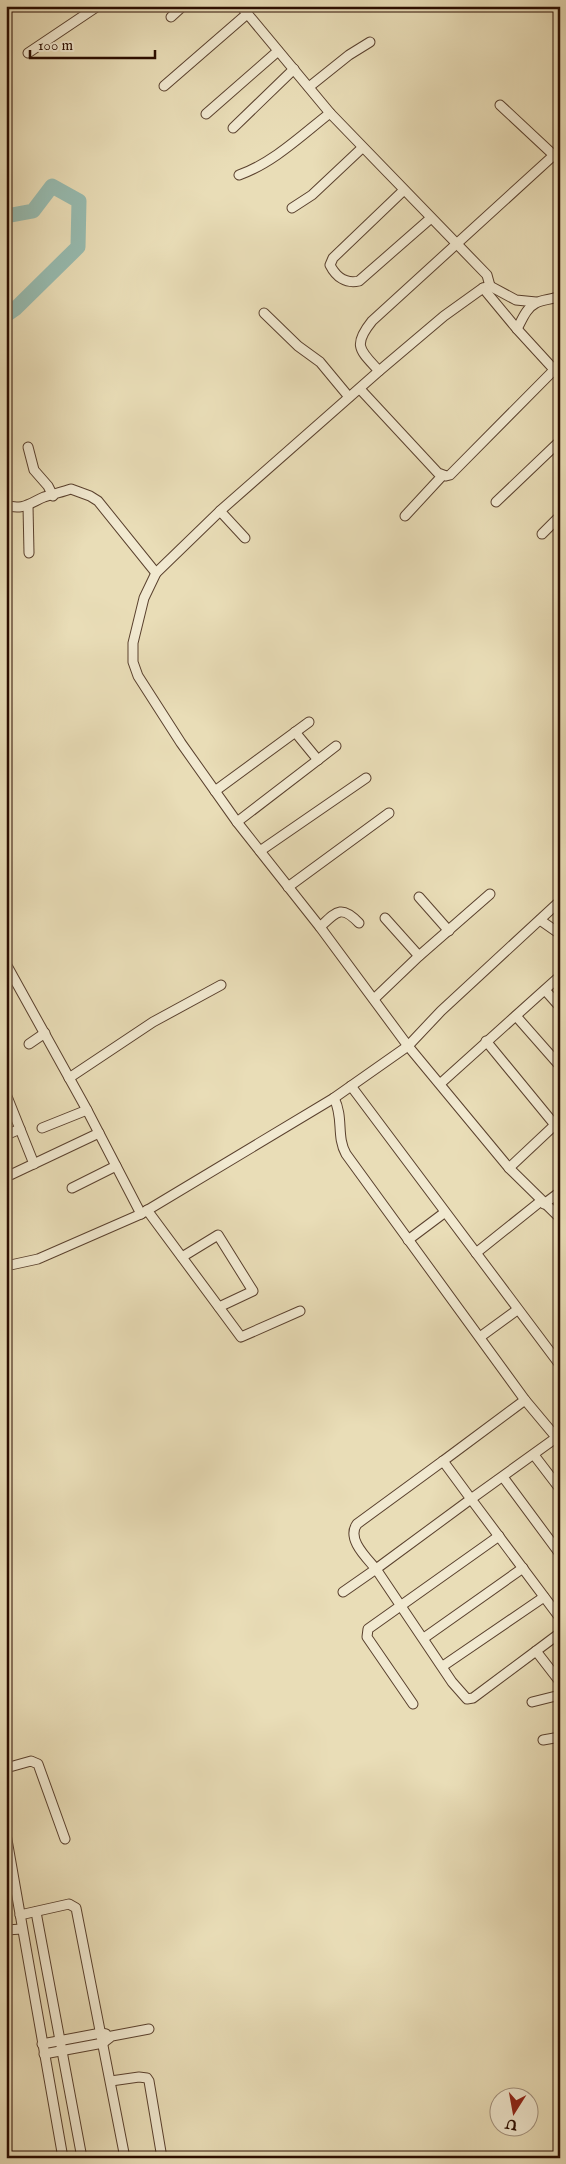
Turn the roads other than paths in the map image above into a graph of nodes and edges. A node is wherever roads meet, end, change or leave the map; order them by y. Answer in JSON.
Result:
{"nodes":[{"id":1,"x":98,"y":6,"type":"edge"},
{"id":2,"x":183,"y":6,"type":"edge"},
{"id":3,"x":241,"y":6,"type":"edge"},
{"id":4,"x":247,"y":14,"type":"junction"},
{"id":5,"x":171,"y":17,"type":"dead end"},
{"id":6,"x":370,"y":42,"type":"dead end"},
{"id":7,"x":278,"y":51,"type":"junction"},
{"id":8,"x":28,"y":53,"type":"dead end"},
{"id":9,"x":294,"y":69,"type":"junction"},
{"id":10,"x":164,"y":86,"type":"dead end"},
{"id":11,"x":309,"y":87,"type":"junction"},
{"id":12,"x":500,"y":105,"type":"dead end"},
{"id":13,"x":330,"y":113,"type":"junction"},
{"id":14,"x":206,"y":114,"type":"dead end"},
{"id":15,"x":233,"y":128,"type":"dead end"},
{"id":16,"x":362,"y":148,"type":"junction"},
{"id":17,"x":557,"y":158,"type":"edge"},
{"id":18,"x":239,"y":175,"type":"dead end"},
{"id":19,"x":404,"y":190,"type":"junction"},
{"id":20,"x":292,"y":208,"type":"dead end"},
{"id":21,"x":431,"y":218,"type":"junction"},
{"id":22,"x":457,"y":242,"type":"junction"},
{"id":23,"x":487,"y":287,"type":"junction"},
{"id":24,"x":560,"y":296,"type":"edge"},
{"id":25,"x":536,"y":302,"type":"junction"},
{"id":26,"x":264,"y":313,"type":"dead end"},
{"id":27,"x":517,"y":330,"type":"junction"},
{"id":28,"x":378,"y":371,"type":"junction"},
{"id":29,"x":557,"y":373,"type":"edge"},
{"id":30,"x":360,"y":389,"type":"junction"},
{"id":31,"x":349,"y":397,"type":"junction"},
{"id":32,"x":560,"y":442,"type":"edge"},
{"id":33,"x":28,"y":446,"type":"dead end"},
{"id":34,"x":442,"y":476,"type":"junction"},
{"id":35,"x":53,"y":496,"type":"junction"},
{"id":36,"x":496,"y":502,"type":"dead end"},
{"id":37,"x":6,"y":506,"type":"edge"},
{"id":38,"x":28,"y":506,"type":"junction"},
{"id":39,"x":220,"y":511,"type":"junction"},
{"id":40,"x":405,"y":516,"type":"dead end"},
{"id":41,"x":560,"y":516,"type":"edge"},
{"id":42,"x":542,"y":534,"type":"dead end"},
{"id":43,"x":245,"y":538,"type":"dead end"},
{"id":44,"x":29,"y":553,"type":"dead end"},
{"id":45,"x":156,"y":573,"type":"junction"},
{"id":46,"x":309,"y":722,"type":"dead end"},
{"id":47,"x":295,"y":732,"type":"junction"},
{"id":48,"x":336,"y":746,"type":"dead end"},
{"id":49,"x":318,"y":760,"type":"junction"},
{"id":50,"x":366,"y":778,"type":"dead end"},
{"id":51,"x":215,"y":791,"type":"junction"},
{"id":52,"x":389,"y":812,"type":"dead end"},
{"id":53,"x":237,"y":822,"type":"junction"},
{"id":54,"x":260,"y":851,"type":"junction"},
{"id":55,"x":288,"y":887,"type":"junction"},
{"id":56,"x":490,"y":894,"type":"dead end"},
{"id":57,"x":418,"y":897,"type":"dead end"},
{"id":58,"x":560,"y":901,"type":"edge"},
{"id":59,"x":385,"y":918,"type":"dead end"},
{"id":60,"x":540,"y":920,"type":"junction"},
{"id":61,"x":359,"y":924,"type":"dead end"},
{"id":62,"x":320,"y":927,"type":"junction"},
{"id":63,"x":449,"y":931,"type":"junction"},
{"id":64,"x":560,"y":934,"type":"edge"},
{"id":65,"x":419,"y":956,"type":"junction"},
{"id":66,"x":6,"y":964,"type":"edge"},
{"id":67,"x":560,"y":976,"type":"edge"},
{"id":68,"x":221,"y":985,"type":"dead end"},
{"id":69,"x":545,"y":990,"type":"junction"},
{"id":70,"x":374,"y":999,"type":"junction"},
{"id":71,"x":560,"y":1007,"type":"edge"},
{"id":72,"x":516,"y":1016,"type":"junction"},
{"id":73,"x":45,"y":1033,"type":"junction"},
{"id":74,"x":486,"y":1042,"type":"junction"},
{"id":75,"x":29,"y":1044,"type":"dead end"},
{"id":76,"x":408,"y":1046,"type":"junction"},
{"id":77,"x":560,"y":1066,"type":"edge"},
{"id":78,"x":69,"y":1078,"type":"junction"},
{"id":79,"x":441,"y":1083,"type":"junction"},
{"id":80,"x":351,"y":1086,"type":"junction"},
{"id":81,"x":6,"y":1094,"type":"edge"},
{"id":82,"x":334,"y":1098,"type":"junction"},
{"id":83,"x":87,"y":1110,"type":"junction"},
{"id":84,"x":558,"y":1123,"type":"edge"},
{"id":85,"x":42,"y":1128,"type":"dead end"},
{"id":86,"x":20,"y":1129,"type":"junction"},
{"id":87,"x":99,"y":1133,"type":"junction"},
{"id":88,"x":6,"y":1135,"type":"edge"},
{"id":89,"x":34,"y":1164,"type":"junction"},
{"id":90,"x":116,"y":1166,"type":"junction"},
{"id":91,"x":509,"y":1168,"type":"junction"},
{"id":92,"x":6,"y":1177,"type":"edge"},
{"id":93,"x":72,"y":1188,"type":"dead end"},
{"id":94,"x":560,"y":1192,"type":"edge"},
{"id":95,"x":542,"y":1203,"type":"junction"},
{"id":96,"x":144,"y":1212,"type":"junction"},
{"id":97,"x":444,"y":1213,"type":"junction"},
{"id":98,"x":560,"y":1218,"type":"edge"},
{"id":99,"x":408,"y":1240,"type":"junction"},
{"id":100,"x":476,"y":1253,"type":"junction"},
{"id":101,"x":182,"y":1257,"type":"junction"},
{"id":102,"x":6,"y":1266,"type":"edge"},
{"id":103,"x":219,"y":1307,"type":"junction"},
{"id":104,"x":517,"y":1310,"type":"junction"},
{"id":105,"x":300,"y":1311,"type":"dead end"},
{"id":106,"x":480,"y":1338,"type":"junction"},
{"id":107,"x":560,"y":1365,"type":"edge"},
{"id":108,"x":525,"y":1400,"type":"junction"},
{"id":109,"x":558,"y":1436,"type":"edge"},
{"id":110,"x":534,"y":1455,"type":"junction"},
{"id":111,"x":443,"y":1461,"type":"junction"},
{"id":112,"x":503,"y":1477,"type":"junction"},
{"id":113,"x":560,"y":1489,"type":"edge"},
{"id":114,"x":471,"y":1499,"type":"junction"},
{"id":115,"x":499,"y":1536,"type":"junction"},
{"id":116,"x":560,"y":1554,"type":"edge"},
{"id":117,"x":523,"y":1568,"type":"junction"},
{"id":118,"x":376,"y":1569,"type":"junction"},
{"id":119,"x":343,"y":1592,"type":"dead end"},
{"id":120,"x":544,"y":1597,"type":"junction"},
{"id":121,"x":400,"y":1607,"type":"junction"},
{"id":122,"x":560,"y":1618,"type":"edge"},
{"id":123,"x":560,"y":1634,"type":"edge"},
{"id":124,"x":424,"y":1638,"type":"junction"},
{"id":125,"x":536,"y":1651,"type":"junction"},
{"id":126,"x":443,"y":1666,"type":"junction"},
{"id":127,"x":560,"y":1682,"type":"edge"},
{"id":128,"x":560,"y":1695,"type":"edge"},
{"id":129,"x":532,"y":1702,"type":"dead end"},
{"id":130,"x":413,"y":1704,"type":"dead end"},
{"id":131,"x":560,"y":1737,"type":"edge"},
{"id":132,"x":543,"y":1740,"type":"dead end"},
{"id":133,"x":6,"y":1768,"type":"edge"},
{"id":134,"x":6,"y":1834,"type":"edge"},
{"id":135,"x":65,"y":1839,"type":"dead end"},
{"id":136,"x":36,"y":1912,"type":"junction"},
{"id":137,"x":20,"y":1915,"type":"junction"},
{"id":138,"x":22,"y":1929,"type":"junction"},
{"id":139,"x":6,"y":1930,"type":"edge"},
{"id":140,"x":149,"y":2029,"type":"dead end"},
{"id":141,"x":101,"y":2033,"type":"junction"},
{"id":142,"x":112,"y":2036,"type":"junction"},
{"id":143,"x":61,"y":2040,"type":"junction"},
{"id":144,"x":103,"y":2043,"type":"junction"},
{"id":145,"x":42,"y":2044,"type":"junction"},
{"id":146,"x":63,"y":2051,"type":"junction"},
{"id":147,"x":44,"y":2054,"type":"junction"},
{"id":148,"x":111,"y":2080,"type":"junction"},
{"id":149,"x":63,"y":2158,"type":"edge"},
{"id":150,"x":82,"y":2158,"type":"edge"},
{"id":151,"x":125,"y":2158,"type":"edge"},
{"id":152,"x":162,"y":2158,"type":"edge"}],
"edges":[{"from":1,"to":8,"type":"street"},
{"from":2,"to":5,"type":"street"},
{"from":3,"to":4,"type":"street"},
{"from":4,"to":7,"type":"street"},
{"from":4,"to":10,"type":"street"},
{"from":6,"to":11,"type":"street"},
{"from":7,"to":9,"type":"street"},
{"from":7,"to":14,"type":"street"},
{"from":9,"to":11,"type":"street"},
{"from":9,"to":15,"type":"street"},
{"from":11,"to":13,"type":"street"},
{"from":12,"to":17,"type":"street"},
{"from":13,"to":16,"type":"street"},
{"from":13,"to":18,"type":"street"},
{"from":16,"to":19,"type":"street"},
{"from":16,"to":20,"type":"street"},
{"from":17,"to":22,"type":"street"},
{"from":19,"to":21,"type":"street"},
{"from":19,"to":21,"type":"street"},
{"from":21,"to":22,"type":"street"},
{"from":22,"to":23,"type":"street"},
{"from":22,"to":28,"type":"street"},
{"from":23,"to":25,"type":"street"},
{"from":23,"to":27,"type":"street"},
{"from":23,"to":28,"type":"street"},
{"from":24,"to":25,"type":"street"},
{"from":25,"to":27,"type":"street"},
{"from":26,"to":31,"type":"street"},
{"from":27,"to":29,"type":"street"},
{"from":28,"to":30,"type":"street"},
{"from":29,"to":34,"type":"street"},
{"from":30,"to":31,"type":"street"},
{"from":30,"to":34,"type":"street"},
{"from":31,"to":39,"type":"street"},
{"from":32,"to":36,"type":"street"},
{"from":33,"to":35,"type":"street"},
{"from":34,"to":40,"type":"street"},
{"from":35,"to":38,"type":"street"},
{"from":35,"to":45,"type":"street"},
{"from":37,"to":38,"type":"street"},
{"from":38,"to":44,"type":"street"},
{"from":39,"to":43,"type":"street"},
{"from":39,"to":45,"type":"street"},
{"from":41,"to":42,"type":"street"},
{"from":45,"to":51,"type":"street"},
{"from":46,"to":47,"type":"street"},
{"from":47,"to":49,"type":"street"},
{"from":47,"to":51,"type":"street"},
{"from":48,"to":49,"type":"street"},
{"from":49,"to":53,"type":"street"},
{"from":50,"to":54,"type":"street"},
{"from":51,"to":53,"type":"street"},
{"from":52,"to":55,"type":"street"},
{"from":53,"to":54,"type":"street"},
{"from":54,"to":55,"type":"street"},
{"from":55,"to":62,"type":"street"},
{"from":56,"to":63,"type":"street"},
{"from":57,"to":63,"type":"street"},
{"from":58,"to":60,"type":"street"},
{"from":59,"to":65,"type":"street"},
{"from":60,"to":64,"type":"street"},
{"from":60,"to":76,"type":"street"},
{"from":61,"to":62,"type":"street"},
{"from":62,"to":70,"type":"street"},
{"from":63,"to":65,"type":"street"},
{"from":65,"to":70,"type":"street"},
{"from":66,"to":73,"type":"street"},
{"from":67,"to":69,"type":"street"},
{"from":68,"to":78,"type":"street"},
{"from":69,"to":71,"type":"street"},
{"from":69,"to":72,"type":"street"},
{"from":70,"to":76,"type":"street"},
{"from":72,"to":74,"type":"street"},
{"from":72,"to":77,"type":"street"},
{"from":73,"to":75,"type":"street"},
{"from":73,"to":78,"type":"street"},
{"from":74,"to":79,"type":"street"},
{"from":74,"to":84,"type":"street"},
{"from":76,"to":79,"type":"street"},
{"from":76,"to":80,"type":"street"},
{"from":78,"to":83,"type":"street"},
{"from":79,"to":91,"type":"street"},
{"from":80,"to":82,"type":"street"},
{"from":80,"to":97,"type":"street"},
{"from":81,"to":86,"type":"street"},
{"from":82,"to":96,"type":"street"},
{"from":82,"to":99,"type":"street"},
{"from":83,"to":85,"type":"street"},
{"from":83,"to":87,"type":"street"},
{"from":84,"to":91,"type":"street"},
{"from":86,"to":88,"type":"street"},
{"from":86,"to":89,"type":"street"},
{"from":87,"to":89,"type":"street"},
{"from":87,"to":90,"type":"street"},
{"from":89,"to":92,"type":"street"},
{"from":90,"to":93,"type":"street"},
{"from":90,"to":96,"type":"street"},
{"from":91,"to":95,"type":"street"},
{"from":94,"to":95,"type":"street"},
{"from":95,"to":98,"type":"street"},
{"from":95,"to":100,"type":"street"},
{"from":96,"to":101,"type":"street"},
{"from":96,"to":102,"type":"street"},
{"from":97,"to":99,"type":"street"},
{"from":97,"to":100,"type":"street"},
{"from":99,"to":106,"type":"street"},
{"from":100,"to":104,"type":"street"},
{"from":101,"to":103,"type":"street"},
{"from":101,"to":103,"type":"street"},
{"from":103,"to":105,"type":"street"},
{"from":104,"to":106,"type":"street"},
{"from":104,"to":107,"type":"street"},
{"from":106,"to":108,"type":"street"},
{"from":108,"to":109,"type":"street"},
{"from":108,"to":111,"type":"street"},
{"from":109,"to":110,"type":"street"},
{"from":110,"to":112,"type":"street"},
{"from":110,"to":113,"type":"street"},
{"from":111,"to":114,"type":"street"},
{"from":111,"to":118,"type":"street"},
{"from":112,"to":114,"type":"street"},
{"from":112,"to":116,"type":"street"},
{"from":114,"to":115,"type":"street"},
{"from":114,"to":118,"type":"street"},
{"from":115,"to":117,"type":"street"},
{"from":115,"to":121,"type":"street"},
{"from":117,"to":120,"type":"street"},
{"from":117,"to":124,"type":"street"},
{"from":118,"to":119,"type":"street"},
{"from":118,"to":121,"type":"street"},
{"from":120,"to":122,"type":"street"},
{"from":120,"to":126,"type":"street"},
{"from":121,"to":124,"type":"street"},
{"from":121,"to":130,"type":"street"},
{"from":123,"to":125,"type":"street"},
{"from":124,"to":126,"type":"street"},
{"from":125,"to":126,"type":"street"},
{"from":125,"to":127,"type":"street"},
{"from":128,"to":129,"type":"street"},
{"from":131,"to":132,"type":"street"},
{"from":133,"to":135,"type":"street"},
{"from":134,"to":137,"type":"street"},
{"from":136,"to":137,"type":"street"},
{"from":136,"to":141,"type":"street"},
{"from":136,"to":143,"type":"street"},
{"from":137,"to":138,"type":"street"},
{"from":138,"to":139,"type":"street"},
{"from":138,"to":145,"type":"street"},
{"from":140,"to":142,"type":"street"},
{"from":141,"to":142,"type":"street"},
{"from":141,"to":143,"type":"street"},
{"from":141,"to":144,"type":"street"},
{"from":142,"to":144,"type":"street"},
{"from":143,"to":145,"type":"street"},
{"from":143,"to":146,"type":"street"},
{"from":144,"to":146,"type":"street"},
{"from":144,"to":148,"type":"street"},
{"from":145,"to":147,"type":"street"},
{"from":146,"to":147,"type":"street"},
{"from":146,"to":150,"type":"street"},
{"from":147,"to":149,"type":"street"},
{"from":148,"to":151,"type":"street"},
{"from":148,"to":152,"type":"street"}]}
